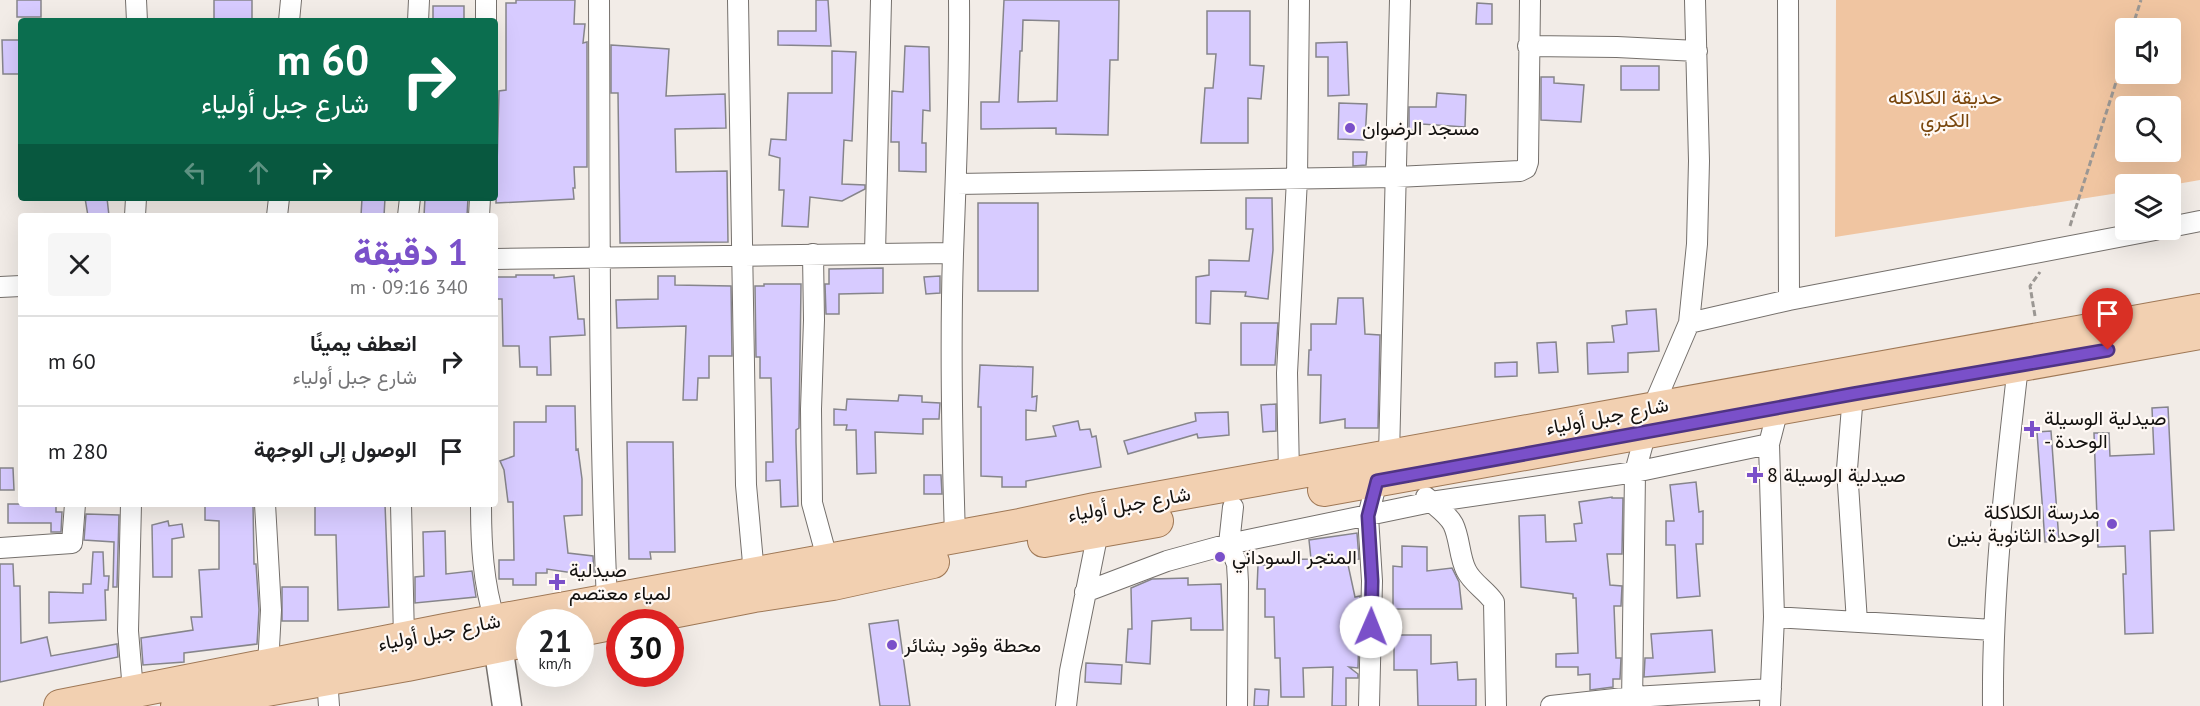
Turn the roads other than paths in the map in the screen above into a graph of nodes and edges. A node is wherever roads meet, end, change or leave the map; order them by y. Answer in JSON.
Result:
{"nodes":[{"id":1,"x":136,"y":0,"type":"edge"},
{"id":2,"x":291,"y":0,"type":"edge"},
{"id":3,"x":418,"y":0,"type":"edge"},
{"id":4,"x":486,"y":0,"type":"edge"},
{"id":5,"x":600,"y":0,"type":"edge"},
{"id":6,"x":738,"y":0,"type":"edge"},
{"id":7,"x":881,"y":0,"type":"edge"},
{"id":8,"x":959,"y":0,"type":"edge"},
{"id":9,"x":1299,"y":0,"type":"edge"},
{"id":10,"x":1400,"y":0,"type":"edge"},
{"id":11,"x":1530,"y":0,"type":"edge"},
{"id":12,"x":1695,"y":0,"type":"edge"},
{"id":13,"x":1788,"y":0,"type":"edge"},
{"id":14,"x":137,"y":18,"type":"edge"},
{"id":15,"x":290,"y":18,"type":"edge"},
{"id":16,"x":418,"y":18,"type":"edge"},
{"id":17,"x":486,"y":18,"type":"edge"},
{"id":18,"x":1528,"y":46,"type":"junction"},
{"id":19,"x":1697,"y":51,"type":"junction"},
{"id":20,"x":1396,"y":177,"type":"junction"},
{"id":21,"x":1297,"y":179,"type":"junction"},
{"id":22,"x":957,"y":183,"type":"junction"},
{"id":23,"x":2200,"y":221,"type":"edge"},
{"id":24,"x":2181,"y":225,"type":"edge"},
{"id":25,"x":2115,"y":237,"type":"edge"},
{"id":26,"x":875,"y":253,"type":"junction"},
{"id":27,"x":953,"y":253,"type":"junction"},
{"id":28,"x":813,"y":254,"type":"junction"},
{"id":29,"x":744,"y":255,"type":"junction"},
{"id":30,"x":498,"y":259,"type":"edge"},
{"id":31,"x":600,"y":259,"type":"junction"},
{"id":32,"x":18,"y":286,"type":"edge"},
{"id":33,"x":0,"y":287,"type":"edge"},
{"id":34,"x":1789,"y":300,"type":"junction"},
{"id":35,"x":2200,"y":310,"type":"edge"},
{"id":36,"x":1689,"y":323,"type":"junction"},
{"id":37,"x":2200,"y":333,"type":"edge"},
{"id":38,"x":2018,"y":366,"type":"junction"},
{"id":39,"x":1853,"y":394,"type":"junction"},
{"id":40,"x":1778,"y":409,"type":"junction"},
{"id":41,"x":1649,"y":420,"type":"junction"},
{"id":42,"x":1769,"y":444,"type":"junction"},
{"id":43,"x":1383,"y":469,"type":"junction"},
{"id":44,"x":1635,"y":472,"type":"junction"},
{"id":45,"x":1289,"y":475,"type":"junction"},
{"id":46,"x":1431,"y":487,"type":"junction"},
{"id":47,"x":75,"y":507,"type":"edge"},
{"id":48,"x":130,"y":507,"type":"edge"},
{"id":49,"x":266,"y":507,"type":"edge"},
{"id":50,"x":401,"y":507,"type":"edge"},
{"id":51,"x":481,"y":507,"type":"edge"},
{"id":52,"x":1233,"y":507,"type":"junction"},
{"id":53,"x":1368,"y":516,"type":"junction"},
{"id":54,"x":1097,"y":520,"type":"junction"},
{"id":55,"x":955,"y":536,"type":"junction"},
{"id":56,"x":1229,"y":544,"type":"junction"},
{"id":57,"x":0,"y":548,"type":"edge"},
{"id":58,"x":830,"y":572,"type":"junction"},
{"id":59,"x":754,"y":574,"type":"junction"},
{"id":60,"x":1085,"y":592,"type":"junction"},
{"id":61,"x":607,"y":601,"type":"junction"},
{"id":62,"x":1774,"y":617,"type":"junction"},
{"id":63,"x":1857,"y":622,"type":"junction"},
{"id":64,"x":594,"y":627,"type":"edge"},
{"id":65,"x":1994,"y":630,"type":"junction"},
{"id":66,"x":497,"y":634,"type":"junction"},
{"id":67,"x":516,"y":637,"type":"edge"},
{"id":68,"x":404,"y":639,"type":"junction"},
{"id":69,"x":268,"y":666,"type":"junction"},
{"id":70,"x":133,"y":691,"type":"junction"},
{"id":71,"x":328,"y":692,"type":"edge"},
{"id":72,"x":1771,"y":698,"type":"edge"},
{"id":73,"x":1632,"y":702,"type":"edge"},
{"id":74,"x":60,"y":706,"type":"edge"},
{"id":75,"x":177,"y":706,"type":"edge"},
{"id":76,"x":507,"y":706,"type":"edge"},
{"id":77,"x":1066,"y":706,"type":"edge"},
{"id":78,"x":1237,"y":706,"type":"edge"},
{"id":79,"x":1369,"y":706,"type":"edge"},
{"id":80,"x":1496,"y":706,"type":"edge"},
{"id":81,"x":1551,"y":706,"type":"edge"},
{"id":82,"x":1993,"y":706,"type":"edge"}],
"edges":[{"from":1,"to":14,"type":"street"},
{"from":2,"to":15,"type":"street"},
{"from":3,"to":16,"type":"street"},
{"from":4,"to":17,"type":"street"},
{"from":5,"to":31,"type":"street"},
{"from":6,"to":29,"type":"street"},
{"from":7,"to":26,"type":"street"},
{"from":8,"to":22,"type":"street"},
{"from":9,"to":21,"type":"street"},
{"from":10,"to":20,"type":"street"},
{"from":11,"to":18,"type":"street"},
{"from":12,"to":19,"type":"street"},
{"from":13,"to":34,"type":"street"},
{"from":18,"to":19,"type":"street"},
{"from":18,"to":20,"type":"street"},
{"from":19,"to":36,"type":"street"},
{"from":20,"to":21,"type":"street"},
{"from":20,"to":43,"type":"street"},
{"from":21,"to":22,"type":"street"},
{"from":21,"to":45,"type":"street"},
{"from":22,"to":27,"type":"street"},
{"from":23,"to":24,"type":"street"},
{"from":25,"to":34,"type":"street"},
{"from":26,"to":27,"type":"street"},
{"from":26,"to":28,"type":"street"},
{"from":27,"to":55,"type":"street"},
{"from":28,"to":29,"type":"street"},
{"from":28,"to":58,"type":"street"},
{"from":29,"to":31,"type":"street"},
{"from":29,"to":59,"type":"street"},
{"from":30,"to":31,"type":"street"},
{"from":31,"to":61,"type":"street"},
{"from":32,"to":33,"type":"street"},
{"from":34,"to":36,"type":"street"},
{"from":35,"to":41,"type":"main road","name":"شارع جبل أولياء"},
{"from":36,"to":41,"type":"street"},
{"from":37,"to":38,"type":"main road","name":"شارع جبل أولياء"},
{"from":38,"to":39,"type":"main road","name":"شارع جبل أولياء"},
{"from":38,"to":65,"type":"street"},
{"from":39,"to":40,"type":"main road","name":"شارع جبل أولياء"},
{"from":39,"to":63,"type":"street"},
{"from":40,"to":41,"type":"main road","name":"شارع جبل أولياء"},
{"from":40,"to":42,"type":"street"},
{"from":41,"to":43,"type":"main road","name":"شارع جبل أولياء"},
{"from":41,"to":44,"type":"street"},
{"from":41,"to":46,"type":"main road","name":"شارع جبل أولياء"},
{"from":42,"to":44,"type":"street"},
{"from":42,"to":62,"type":"street"},
{"from":43,"to":45,"type":"main road","name":"شارع جبل أولياء"},
{"from":43,"to":46,"type":"main road","name":"شارع جبل أولياء"},
{"from":43,"to":52,"type":"main road","name":"شارع جبل أولياء"},
{"from":43,"to":53,"type":"street"},
{"from":44,"to":46,"type":"street"},
{"from":44,"to":73,"type":"street"},
{"from":45,"to":54,"type":"main road","name":"شارع جبل أولياء"},
{"from":46,"to":53,"type":"street"},
{"from":46,"to":80,"type":"street"},
{"from":47,"to":57,"type":"street"},
{"from":48,"to":70,"type":"street"},
{"from":49,"to":69,"type":"street"},
{"from":50,"to":68,"type":"street"},
{"from":51,"to":66,"type":"street"},
{"from":52,"to":54,"type":"main road","name":"شارع جبل أولياء"},
{"from":52,"to":56,"type":"street"},
{"from":53,"to":56,"type":"street"},
{"from":53,"to":79,"type":"street"},
{"from":54,"to":55,"type":"main road","name":"شارع جبل أولياء"},
{"from":54,"to":58,"type":"main road","name":"شارع جبل أولياء"},
{"from":54,"to":60,"type":"street"},
{"from":55,"to":58,"type":"main road","name":"شارع جبل أولياء"},
{"from":56,"to":60,"type":"street"},
{"from":56,"to":78,"type":"street"},
{"from":58,"to":59,"type":"main road","name":"شارع جبل أولياء"},
{"from":58,"to":64,"type":"main road","name":"شارع جبل أولياء"},
{"from":59,"to":61,"type":"main road","name":"شارع جبل أولياء"},
{"from":60,"to":77,"type":"street"},
{"from":61,"to":66,"type":"main road","name":"شارع جبل أولياء"},
{"from":62,"to":63,"type":"street"},
{"from":62,"to":72,"type":"street"},
{"from":63,"to":65,"type":"street"},
{"from":65,"to":82,"type":"street"},
{"from":66,"to":67,"type":"main road","name":"شارع جبل أولياء"},
{"from":66,"to":68,"type":"main road","name":"شارع جبل أولياء"},
{"from":66,"to":71,"type":"main road","name":"شارع جبل أولياء"},
{"from":66,"to":76,"type":"street"},
{"from":68,"to":69,"type":"main road","name":"شارع جبل أولياء"},
{"from":69,"to":70,"type":"main road","name":"شارع جبل أولياء"},
{"from":70,"to":74,"type":"main road","name":"شارع جبل أولياء"},
{"from":71,"to":75,"type":"main road","name":"شارع جبل أولياء"},
{"from":72,"to":73,"type":"street"},
{"from":73,"to":81,"type":"street"}]}
